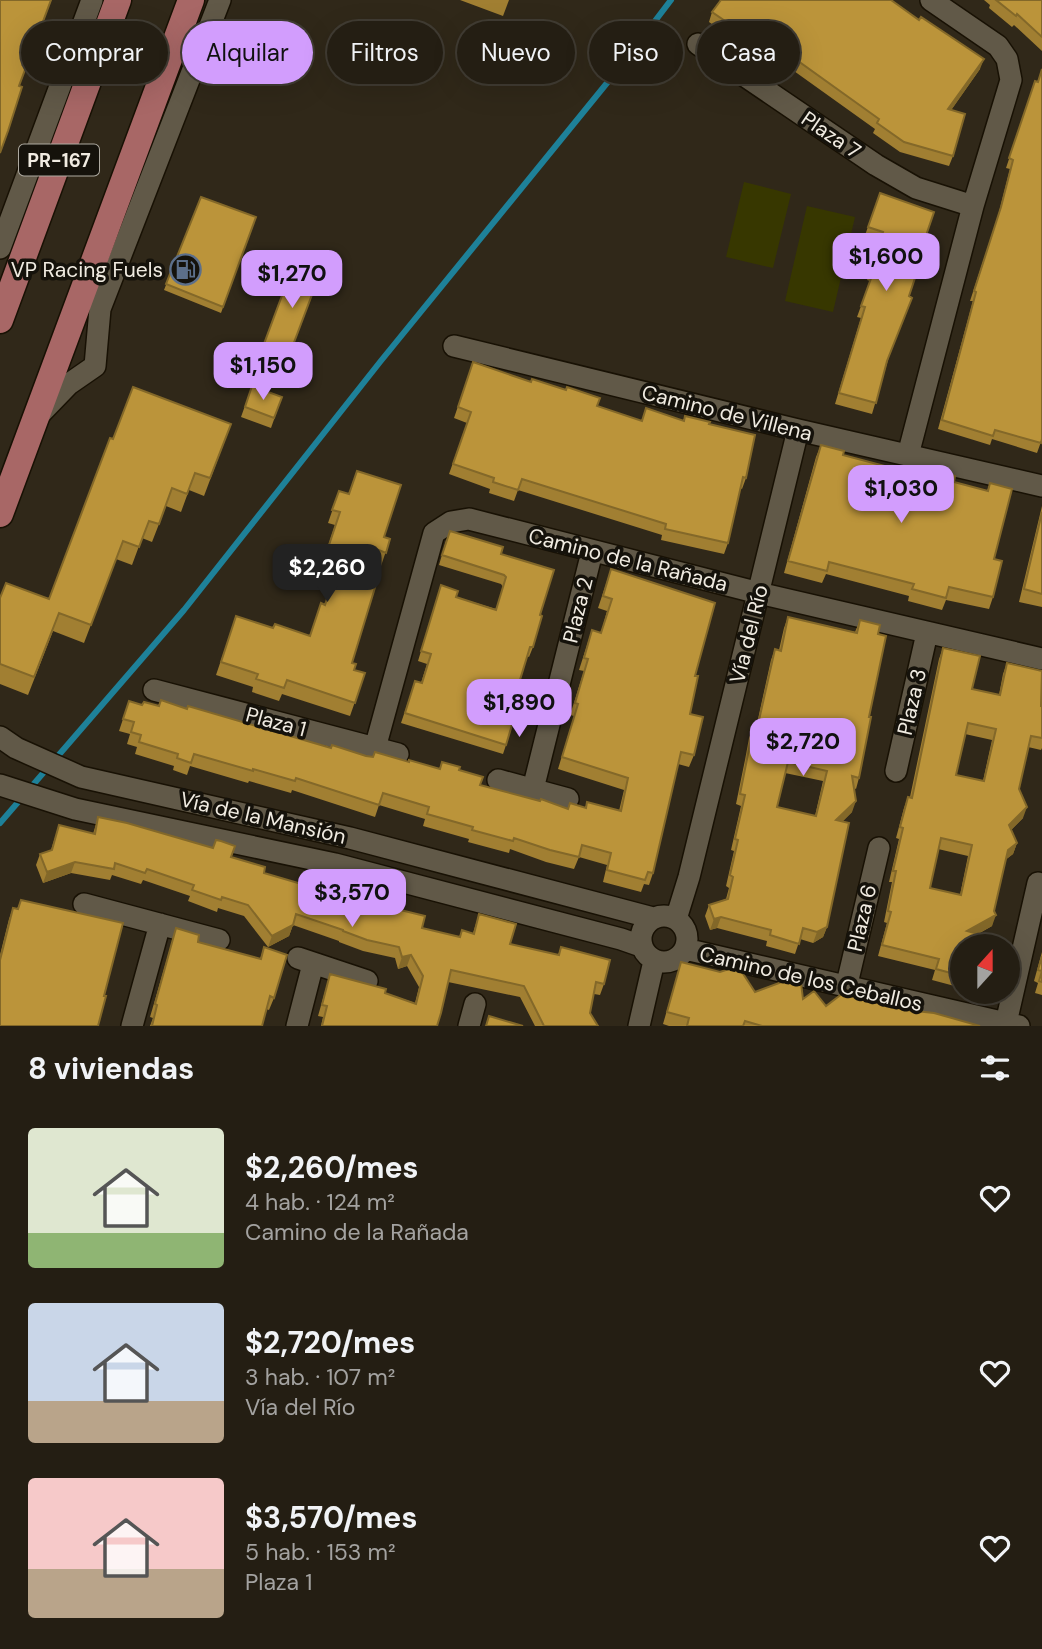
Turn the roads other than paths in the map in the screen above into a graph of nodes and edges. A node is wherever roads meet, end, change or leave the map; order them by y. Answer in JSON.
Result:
{"nodes":[{"id":1,"x":92,"y":0,"type":"edge"},
{"id":2,"x":118,"y":0,"type":"edge"},
{"id":3,"x":191,"y":0,"type":"edge"},
{"id":4,"x":220,"y":0,"type":"edge"},
{"id":5,"x":931,"y":0,"type":"edge"},
{"id":6,"x":756,"y":84,"type":"edge"},
{"id":7,"x":973,"y":206,"type":"junction"},
{"id":8,"x":0,"y":248,"type":"edge"},
{"id":9,"x":0,"y":320,"type":"edge"},
{"id":10,"x":454,"y":346,"type":"dead end"},
{"id":11,"x":36,"y":418,"type":"junction"},
{"id":12,"x":798,"y":430,"type":"junction"},
{"id":13,"x":908,"y":455,"type":"junction"},
{"id":14,"x":1042,"y":486,"type":"edge"},
{"id":15,"x":0,"y":514,"type":"edge"},
{"id":16,"x":592,"y":552,"type":"junction"},
{"id":17,"x":759,"y":593,"type":"junction"},
{"id":18,"x":927,"y":633,"type":"junction"},
{"id":19,"x":1042,"y":659,"type":"edge"},
{"id":20,"x":154,"y":690,"type":"dead end"},
{"id":21,"x":0,"y":737,"type":"edge"},
{"id":22,"x":376,"y":748,"type":"junction"},
{"id":23,"x":398,"y":754,"type":"dead end"},
{"id":24,"x":896,"y":771,"type":"dead end"},
{"id":25,"x":498,"y":780,"type":"dead end"},
{"id":26,"x":6,"y":787,"type":"edge"},
{"id":27,"x":533,"y":789,"type":"junction"},
{"id":28,"x":568,"y":799,"type":"dead end"},
{"id":29,"x":878,"y":848,"type":"dead end"},
{"id":30,"x":1038,"y":883,"type":"dead end"},
{"id":31,"x":84,"y":904,"type":"dead end"},
{"id":32,"x":653,"y":918,"type":"junction"},
{"id":33,"x":676,"y":919,"type":"junction"},
{"id":34,"x":160,"y":924,"type":"junction"},
{"id":35,"x":219,"y":940,"type":"dead end"},
{"id":36,"x":685,"y":950,"type":"junction"},
{"id":37,"x":648,"y":953,"type":"junction"},
{"id":38,"x":367,"y":981,"type":"edge"},
{"id":39,"x":846,"y":988,"type":"junction"},
{"id":40,"x":475,"y":1004,"type":"dead end"},
{"id":41,"x":1013,"y":1025,"type":"edge"},
{"id":42,"x":132,"y":1026,"type":"edge"},
{"id":43,"x":298,"y":1026,"type":"edge"},
{"id":44,"x":469,"y":1026,"type":"edge"},
{"id":45,"x":639,"y":1026,"type":"edge"}],
"edges":[{"from":1,"to":8,"type":"street"},
{"from":2,"to":9,"type":"main road","number":"PR-167"},
{"from":3,"to":11,"type":"main road","number":"PR-167"},
{"from":4,"to":11,"type":"street"},
{"from":5,"to":7,"type":"street"},
{"from":6,"to":7,"type":"street","name":"Plaza 7"},
{"from":7,"to":13,"type":"street"},
{"from":10,"to":12,"type":"street","name":"Camino de Villena"},
{"from":11,"to":15,"type":"main road","number":"PR-167"},
{"from":12,"to":13,"type":"street","name":"Camino de Villena"},
{"from":12,"to":17,"type":"street","name":"Vía del Río"},
{"from":13,"to":14,"type":"street","name":"Camino de Villena"},
{"from":16,"to":17,"type":"street","name":"Camino de la Rañada"},
{"from":16,"to":22,"type":"street","name":"Camino de la Rañada"},
{"from":16,"to":27,"type":"street","name":"Plaza 2"},
{"from":17,"to":18,"type":"street","name":"Camino de la Rañada"},
{"from":17,"to":33,"type":"street","name":"Vía del Río"},
{"from":18,"to":19,"type":"street","name":"Camino de la Rañada"},
{"from":18,"to":24,"type":"street","name":"Plaza 3"},
{"from":20,"to":22,"type":"street","name":"Plaza 1"},
{"from":21,"to":32,"type":"street","name":"Vía de la Mansión"},
{"from":22,"to":23,"type":"street","name":"Plaza 1"},
{"from":25,"to":27,"type":"street"},
{"from":26,"to":37,"type":"street","name":"Vía de la Mansión"},
{"from":27,"to":28,"type":"street"},
{"from":29,"to":39,"type":"street","name":"Plaza 6"},
{"from":30,"to":41,"type":"street"},
{"from":31,"to":34,"type":"street"},
{"from":32,"to":33,"type":"street"},
{"from":32,"to":37,"type":"street"},
{"from":33,"to":36,"type":"street"},
{"from":34,"to":35,"type":"street"},
{"from":34,"to":42,"type":"street"},
{"from":36,"to":37,"type":"street"},
{"from":36,"to":39,"type":"street","name":"Camino de los Ceballos"},
{"from":37,"to":45,"type":"street"},
{"from":38,"to":43,"type":"street"},
{"from":39,"to":41,"type":"street","name":"Camino de los Ceballos"},
{"from":40,"to":44,"type":"street"}]}
